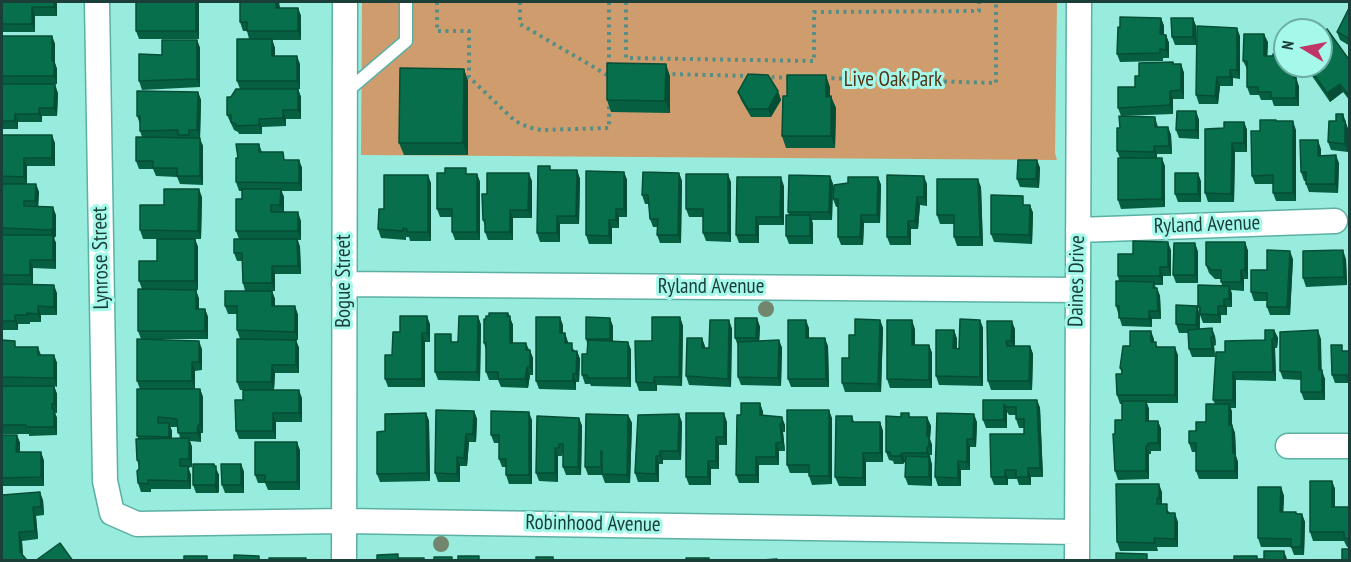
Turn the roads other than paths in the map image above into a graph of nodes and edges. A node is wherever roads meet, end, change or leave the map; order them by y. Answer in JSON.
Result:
{"nodes":[{"id":1,"x":97,"y":2,"type":"edge"},
{"id":2,"x":345,"y":2,"type":"edge"},
{"id":3,"x":406,"y":2,"type":"edge"},
{"id":4,"x":1079,"y":2,"type":"edge"},
{"id":5,"x":345,"y":93,"type":"junction"},
{"id":6,"x":1335,"y":221,"type":"dead end"},
{"id":7,"x":1078,"y":230,"type":"junction"},
{"id":8,"x":344,"y":284,"type":"junction"},
{"id":9,"x":1077,"y":290,"type":"junction"},
{"id":10,"x":1288,"y":446,"type":"dead end"},
{"id":11,"x":1350,"y":446,"type":"edge"},
{"id":12,"x":112,"y":513,"type":"joint"},
{"id":13,"x":344,"y":520,"type":"junction"},
{"id":14,"x":1077,"y":532,"type":"junction"},
{"id":15,"x":344,"y":561,"type":"edge"},
{"id":16,"x":1077,"y":561,"type":"edge"}],
"edges":[{"from":1,"to":12,"type":"street","name":"Lynrose Street"},
{"from":2,"to":5,"type":"street","name":"Bogue Street"},
{"from":3,"to":5,"type":"lane"},
{"from":4,"to":7,"type":"street","name":"Daines Drive"},
{"from":5,"to":8,"type":"street","name":"Bogue Street"},
{"from":6,"to":7,"type":"street","name":"Ryland Avenue"},
{"from":7,"to":9,"type":"street","name":"Daines Drive"},
{"from":8,"to":9,"type":"street","name":"Ryland Avenue"},
{"from":8,"to":13,"type":"street","name":"Bogue Street"},
{"from":9,"to":14,"type":"street","name":"Daines Drive"},
{"from":10,"to":11,"type":"street"},
{"from":12,"to":13,"type":"street","name":"Robinhood Avenue"},
{"from":13,"to":14,"type":"street","name":"Robinhood Avenue"},
{"from":13,"to":15,"type":"street","name":"Bogue Street"},
{"from":14,"to":16,"type":"street","name":"Daines Drive"}]}
